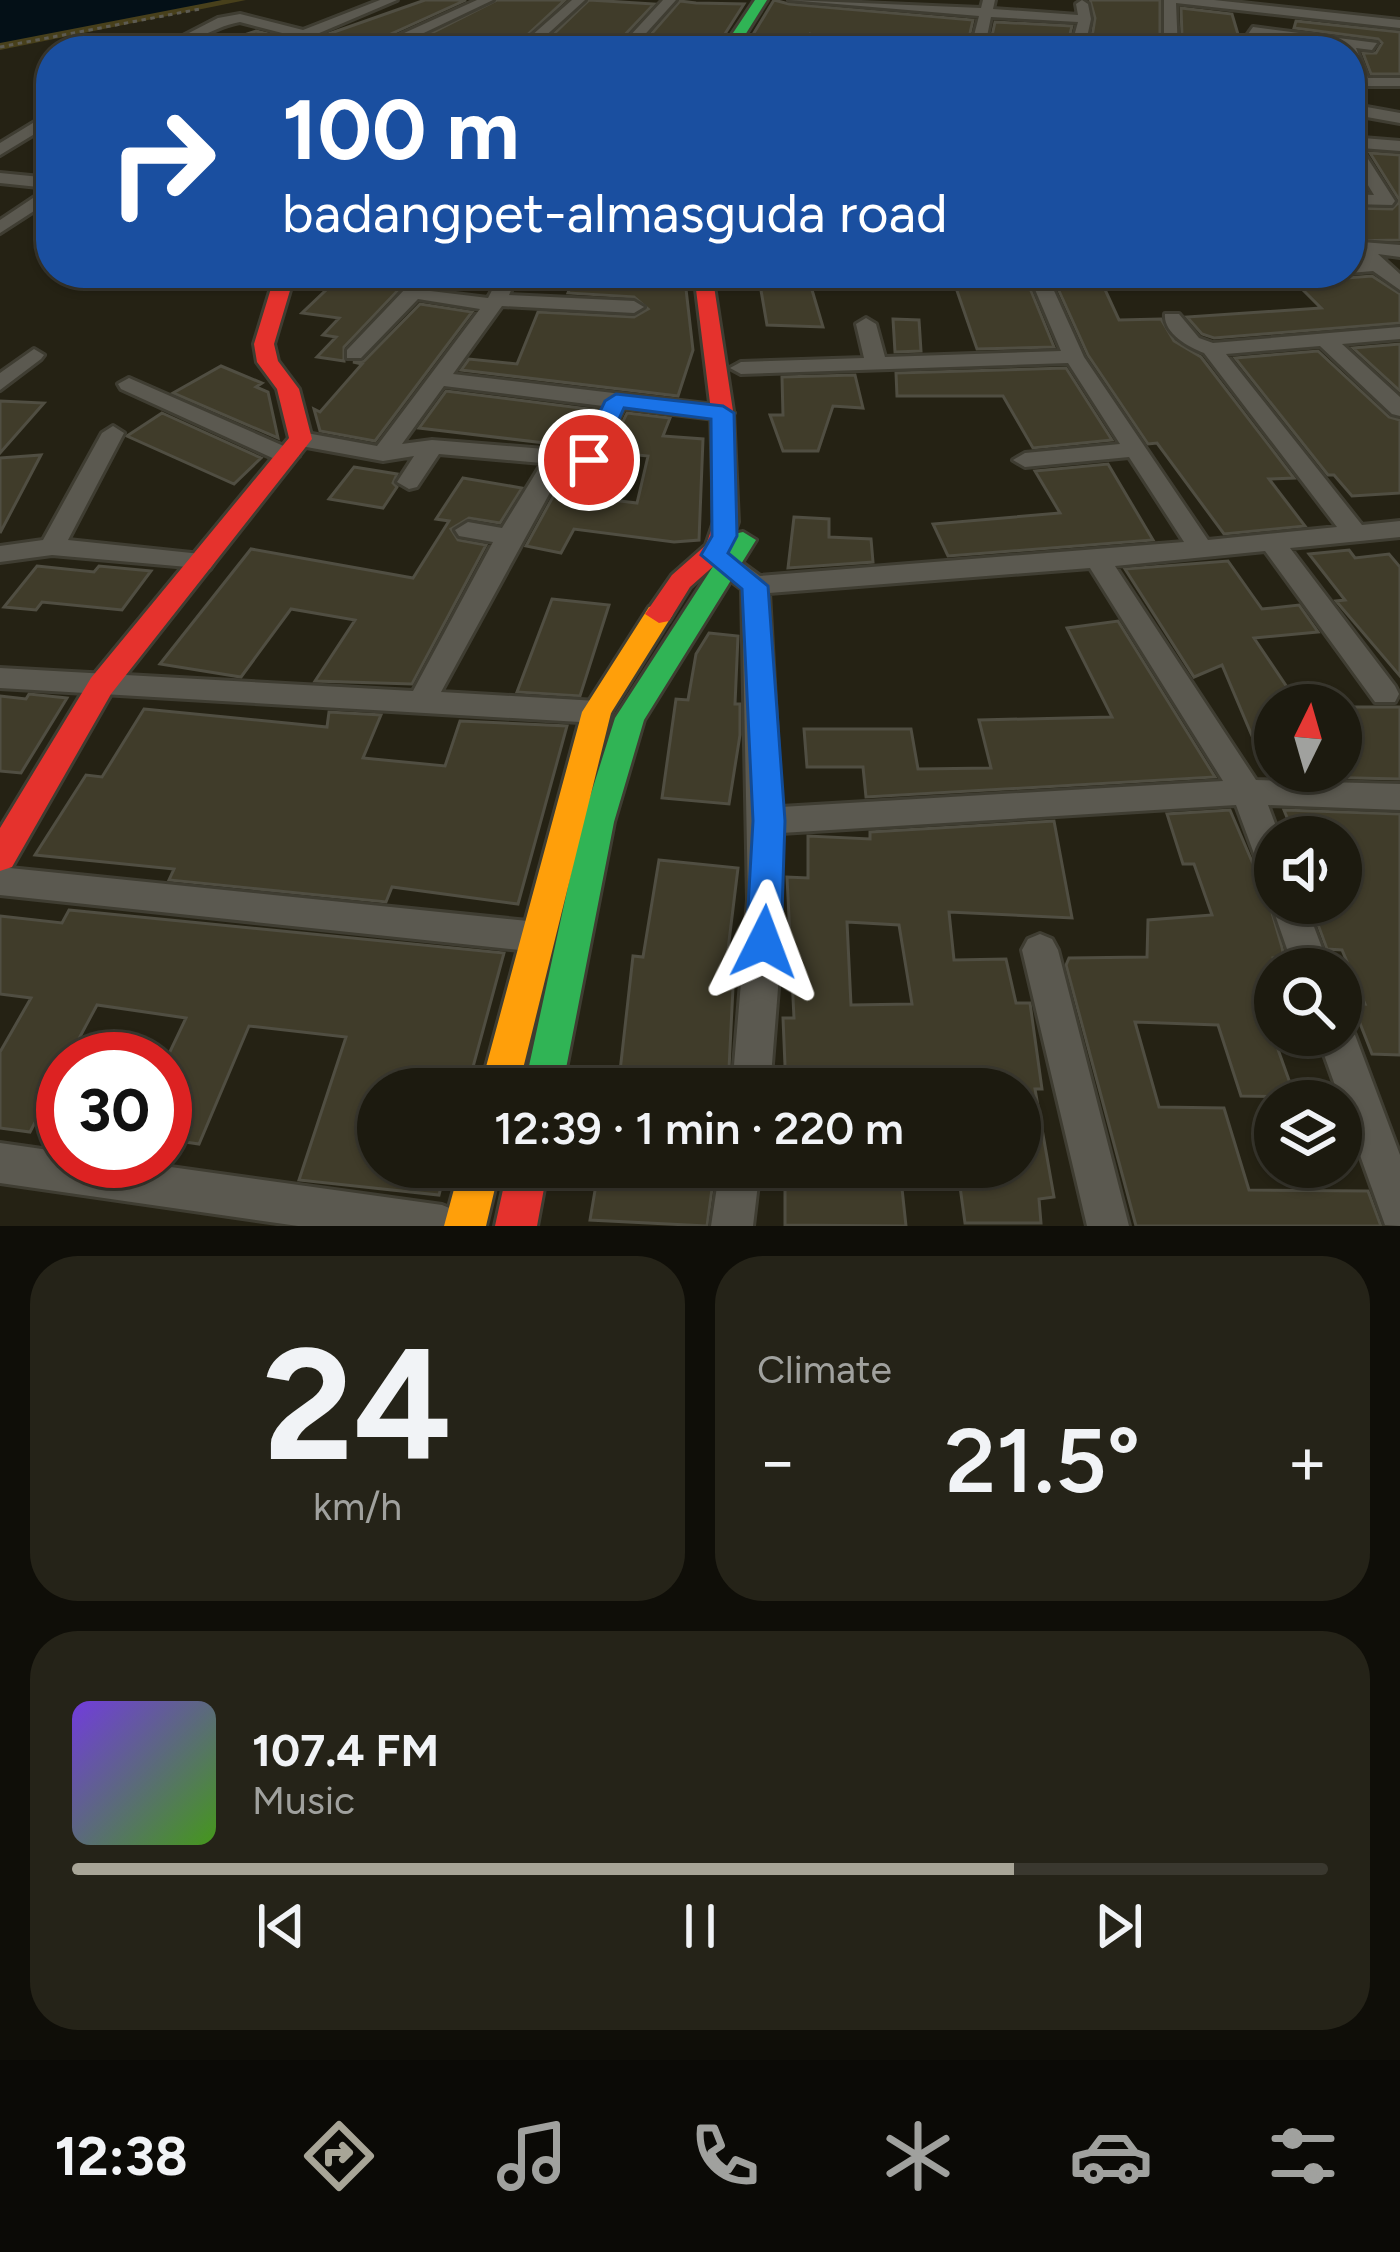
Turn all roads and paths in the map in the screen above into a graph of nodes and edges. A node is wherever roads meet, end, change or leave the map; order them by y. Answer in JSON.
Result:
{"nodes":[{"id":1,"x":487,"y":0,"type":"edge"},
{"id":2,"x":579,"y":0,"type":"edge"},
{"id":3,"x":670,"y":0,"type":"edge"},
{"id":4,"x":761,"y":0,"type":"edge"},
{"id":5,"x":775,"y":0,"type":"edge"},
{"id":6,"x":795,"y":0,"type":"edge"},
{"id":7,"x":1081,"y":0,"type":"edge"},
{"id":8,"x":1170,"y":0,"type":"edge"},
{"id":9,"x":1180,"y":0,"type":"edge"},
{"id":10,"x":1263,"y":4,"type":"edge"},
{"id":11,"x":391,"y":5,"type":"edge"},
{"id":12,"x":894,"y":5,"type":"edge"},
{"id":13,"x":989,"y":6,"type":"edge"},
{"id":14,"x":205,"y":8,"type":"dead end"},
{"id":15,"x":426,"y":15,"type":"dead end"},
{"id":16,"x":1085,"y":19,"type":"junction"},
{"id":17,"x":449,"y":20,"type":"junction"},
{"id":18,"x":886,"y":22,"type":"dead end"},
{"id":19,"x":1400,"y":25,"type":"edge"},
{"id":20,"x":1253,"y":32,"type":"junction"},
{"id":21,"x":305,"y":34,"type":"junction"},
{"id":22,"x":58,"y":36,"type":"edge"},
{"id":23,"x":192,"y":36,"type":"edge"},
{"id":24,"x":313,"y":36,"type":"edge"},
{"id":25,"x":409,"y":36,"type":"edge"},
{"id":26,"x":537,"y":36,"type":"edge"},
{"id":27,"x":637,"y":36,"type":"edge"},
{"id":28,"x":738,"y":36,"type":"edge"},
{"id":29,"x":752,"y":36,"type":"edge"},
{"id":30,"x":981,"y":36,"type":"edge"},
{"id":31,"x":1081,"y":36,"type":"edge"},
{"id":32,"x":1171,"y":36,"type":"edge"},
{"id":33,"x":1253,"y":36,"type":"edge"},
{"id":34,"x":1287,"y":36,"type":"edge"},
{"id":35,"x":36,"y":40,"type":"edge"},
{"id":36,"x":1365,"y":45,"type":"edge"},
{"id":37,"x":1372,"y":46,"type":"dead end"},
{"id":38,"x":0,"y":47,"type":"edge"},
{"id":39,"x":1365,"y":82,"type":"edge"},
{"id":40,"x":1400,"y":82,"type":"edge"},
{"id":41,"x":1365,"y":108,"type":"edge"},
{"id":42,"x":1400,"y":118,"type":"edge"},
{"id":43,"x":36,"y":127,"type":"edge"},
{"id":44,"x":1365,"y":143,"type":"edge"},
{"id":45,"x":1400,"y":146,"type":"edge"},
{"id":46,"x":0,"y":150,"type":"edge"},
{"id":47,"x":1365,"y":163,"type":"edge"},
{"id":48,"x":0,"y":178,"type":"edge"},
{"id":49,"x":36,"y":185,"type":"edge"},
{"id":50,"x":36,"y":200,"type":"edge"},
{"id":51,"x":1393,"y":202,"type":"edge"},
{"id":52,"x":0,"y":228,"type":"edge"},
{"id":53,"x":1365,"y":247,"type":"edge"},
{"id":54,"x":1365,"y":251,"type":"edge"},
{"id":55,"x":1400,"y":251,"type":"edge"},
{"id":56,"x":1365,"y":266,"type":"edge"},
{"id":57,"x":1377,"y":266,"type":"junction"},
{"id":58,"x":1400,"y":284,"type":"edge"},
{"id":59,"x":286,"y":288,"type":"edge"},
{"id":60,"x":417,"y":288,"type":"edge"},
{"id":61,"x":502,"y":288,"type":"edge"},
{"id":62,"x":706,"y":288,"type":"edge"},
{"id":63,"x":728,"y":288,"type":"edge"},
{"id":64,"x":1043,"y":288,"type":"edge"},
{"id":65,"x":413,"y":292,"type":"junction"},
{"id":66,"x":495,"y":303,"type":"junction"},
{"id":67,"x":634,"y":308,"type":"dead end"},
{"id":68,"x":1172,"y":318,"type":"dead end"},
{"id":69,"x":866,"y":324,"type":"dead end"},
{"id":70,"x":1400,"y":333,"type":"edge"},
{"id":71,"x":1325,"y":339,"type":"junction"},
{"id":72,"x":1211,"y":349,"type":"junction"},
{"id":73,"x":354,"y":354,"type":"dead end"},
{"id":74,"x":34,"y":355,"type":"dead end"},
{"id":75,"x":1074,"y":357,"type":"junction"},
{"id":76,"x":876,"y":362,"type":"junction"},
{"id":77,"x":741,"y":368,"type":"junction"},
{"id":78,"x":437,"y":379,"type":"junction"},
{"id":79,"x":0,"y":383,"type":"edge"},
{"id":80,"x":129,"y":384,"type":"dead end"},
{"id":81,"x":616,"y":401,"type":"junction"},
{"id":82,"x":1400,"y":409,"type":"edge"},
{"id":83,"x":723,"y":413,"type":"junction"},
{"id":84,"x":113,"y":434,"type":"dead end"},
{"id":85,"x":294,"y":447,"type":"junction"},
{"id":86,"x":432,"y":447,"type":"junction"},
{"id":87,"x":1138,"y":449,"type":"junction"},
{"id":88,"x":383,"y":454,"type":"junction"},
{"id":89,"x":557,"y":458,"type":"junction"},
{"id":90,"x":1025,"y":460,"type":"dead end"},
{"id":91,"x":410,"y":482,"type":"dead end"},
{"id":92,"x":1400,"y":529,"type":"edge"},
{"id":93,"x":468,"y":530,"type":"dead end"},
{"id":94,"x":1354,"y":532,"type":"junction"},
{"id":95,"x":509,"y":537,"type":"junction"},
{"id":96,"x":1273,"y":544,"type":"junction"},
{"id":97,"x":52,"y":547,"type":"junction"},
{"id":98,"x":1201,"y":548,"type":"junction"},
{"id":99,"x":0,"y":554,"type":"edge"},
{"id":100,"x":1097,"y":559,"type":"junction"},
{"id":101,"x":723,"y":560,"type":"junction"},
{"id":102,"x":201,"y":562,"type":"junction"},
{"id":103,"x":755,"y":586,"type":"junction"},
{"id":104,"x":0,"y":678,"type":"edge"},
{"id":105,"x":101,"y":686,"type":"junction"},
{"id":106,"x":1385,"y":694,"type":"dead end"},
{"id":107,"x":420,"y":705,"type":"junction"},
{"id":108,"x":597,"y":712,"type":"junction"},
{"id":109,"x":1247,"y":792,"type":"junction"},
{"id":110,"x":1400,"y":796,"type":"edge"},
{"id":111,"x":1256,"y":816,"type":"edge"},
{"id":112,"x":769,"y":821,"type":"junction"},
{"id":113,"x":0,"y":857,"type":"edge"},
{"id":114,"x":0,"y":881,"type":"edge"},
{"id":115,"x":538,"y":937,"type":"junction"},
{"id":116,"x":1040,"y":950,"type":"dead end"},
{"id":117,"x":1344,"y":1056,"type":"edge"},
{"id":118,"x":505,"y":1068,"type":"edge"},
{"id":119,"x":547,"y":1068,"type":"edge"},
{"id":120,"x":754,"y":1068,"type":"edge"},
{"id":121,"x":0,"y":1163,"type":"edge"},
{"id":122,"x":475,"y":1188,"type":"edge"},
{"id":123,"x":524,"y":1188,"type":"edge"},
{"id":124,"x":737,"y":1188,"type":"edge"},
{"id":125,"x":1400,"y":1210,"type":"edge"},
{"id":126,"x":442,"y":1226,"type":"edge"},
{"id":127,"x":465,"y":1226,"type":"edge"},
{"id":128,"x":516,"y":1226,"type":"edge"},
{"id":129,"x":732,"y":1226,"type":"edge"},
{"id":130,"x":1108,"y":1226,"type":"edge"}],
"edges":[{"from":1,"to":17,"type":"street"},
{"from":2,"to":26,"type":"street"},
{"from":3,"to":27,"type":"street"},
{"from":4,"to":28,"type":"street"},
{"from":5,"to":29,"type":"street"},
{"from":6,"to":12,"type":"street"},
{"from":7,"to":16,"type":"street"},
{"from":8,"to":32,"type":"street"},
{"from":9,"to":10,"type":"street"},
{"from":10,"to":19,"type":"street"},
{"from":10,"to":20,"type":"street"},
{"from":11,"to":21,"type":"street"},
{"from":12,"to":13,"type":"street"},
{"from":12,"to":18,"type":"street"},
{"from":13,"to":16,"type":"street"},
{"from":13,"to":30,"type":"street"},
{"from":14,"to":22,"type":"path"},
{"from":15,"to":17,"type":"street"},
{"from":16,"to":31,"type":"street"},
{"from":17,"to":25,"type":"street"},
{"from":20,"to":33,"type":"street"},
{"from":20,"to":34,"type":"street"},
{"from":21,"to":23,"type":"street"},
{"from":21,"to":24,"type":"street"},
{"from":35,"to":38,"type":"path"},
{"from":36,"to":37,"type":"street"},
{"from":39,"to":40,"type":"street"},
{"from":41,"to":42,"type":"street"},
{"from":43,"to":46,"type":"street"},
{"from":44,"to":45,"type":"street"},
{"from":47,"to":51,"type":"street"},
{"from":48,"to":49,"type":"street"},
{"from":50,"to":52,"type":"street"},
{"from":53,"to":55,"type":"street"},
{"from":54,"to":57,"type":"street"},
{"from":56,"to":57,"type":"street"},
{"from":57,"to":58,"type":"street"},
{"from":59,"to":85,"type":"street"},
{"from":60,"to":65,"type":"street"},
{"from":61,"to":66,"type":"street"},
{"from":62,"to":83,"type":"street"},
{"from":63,"to":77,"type":"street"},
{"from":64,"to":75,"type":"street"},
{"from":65,"to":66,"type":"street"},
{"from":65,"to":73,"type":"street"},
{"from":66,"to":67,"type":"street"},
{"from":66,"to":78,"type":"street"},
{"from":68,"to":72,"type":"street"},
{"from":69,"to":76,"type":"street"},
{"from":70,"to":71,"type":"street"},
{"from":71,"to":72,"type":"street"},
{"from":71,"to":82,"type":"street"},
{"from":72,"to":94,"type":"street"},
{"from":74,"to":79,"type":"street"},
{"from":75,"to":76,"type":"street"},
{"from":75,"to":87,"type":"street"},
{"from":76,"to":77,"type":"street"},
{"from":77,"to":101,"type":"street"},
{"from":78,"to":81,"type":"street"},
{"from":78,"to":88,"type":"street"},
{"from":80,"to":85,"type":"street"},
{"from":81,"to":83,"type":"street"},
{"from":81,"to":89,"type":"street"},
{"from":83,"to":101,"type":"street"},
{"from":84,"to":97,"type":"street"},
{"from":85,"to":88,"type":"street"},
{"from":85,"to":102,"type":"street"},
{"from":86,"to":88,"type":"street"},
{"from":86,"to":89,"type":"street"},
{"from":86,"to":91,"type":"street"},
{"from":87,"to":90,"type":"street"},
{"from":87,"to":98,"type":"street"},
{"from":89,"to":95,"type":"street"},
{"from":92,"to":94,"type":"street"},
{"from":93,"to":95,"type":"street"},
{"from":94,"to":96,"type":"street"},
{"from":95,"to":107,"type":"street"},
{"from":96,"to":98,"type":"street"},
{"from":96,"to":106,"type":"street"},
{"from":97,"to":99,"type":"street"},
{"from":97,"to":102,"type":"street"},
{"from":98,"to":100,"type":"street"},
{"from":100,"to":103,"type":"street"},
{"from":100,"to":109,"type":"street"},
{"from":101,"to":103,"type":"street"},
{"from":101,"to":108,"type":"street"},
{"from":101,"to":119,"type":"street"},
{"from":102,"to":105,"type":"street"},
{"from":103,"to":112,"type":"street"},
{"from":104,"to":105,"type":"street"},
{"from":105,"to":107,"type":"street"},
{"from":105,"to":113,"type":"street"},
{"from":107,"to":108,"type":"street"},
{"from":108,"to":115,"type":"street"},
{"from":109,"to":110,"type":"street"},
{"from":109,"to":111,"type":"street"},
{"from":109,"to":112,"type":"street"},
{"from":112,"to":120,"type":"street"},
{"from":114,"to":115,"type":"street"},
{"from":115,"to":118,"type":"street"},
{"from":116,"to":130,"type":"street"},
{"from":117,"to":125,"type":"street"},
{"from":121,"to":126,"type":"street"},
{"from":122,"to":127,"type":"street"},
{"from":123,"to":128,"type":"street"},
{"from":124,"to":129,"type":"street"}]}
